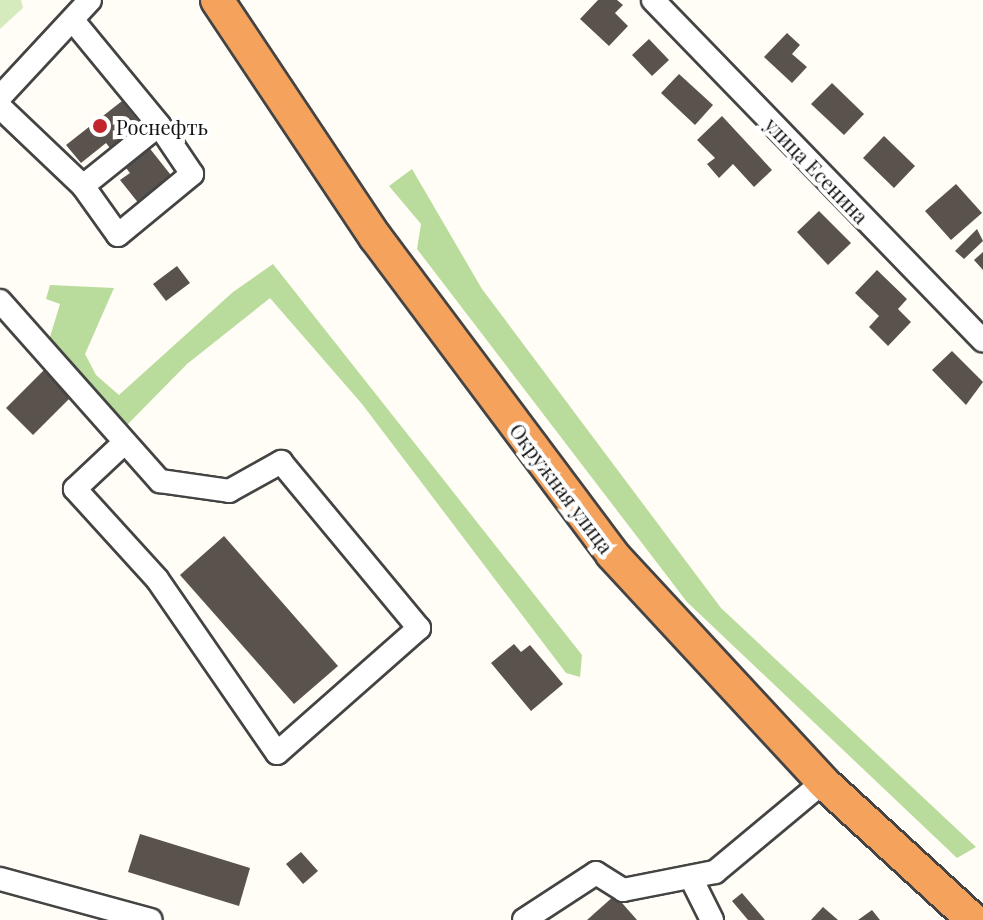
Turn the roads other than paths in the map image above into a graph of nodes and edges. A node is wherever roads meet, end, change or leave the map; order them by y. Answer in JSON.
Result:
{"nodes":[{"id":1,"x":90,"y":0,"type":"edge"},
{"id":2,"x":217,"y":0,"type":"edge"},
{"id":3,"x":653,"y":0,"type":"edge"},
{"id":4,"x":74,"y":22,"type":"junction"},
{"id":5,"x":0,"y":97,"type":"edge"},
{"id":6,"x":0,"y":107,"type":"edge"},
{"id":7,"x":159,"y":125,"type":"junction"},
{"id":8,"x":83,"y":186,"type":"junction"},
{"id":9,"x":0,"y":301,"type":"edge"},
{"id":10,"x":983,"y":340,"type":"edge"},
{"id":11,"x":124,"y":443,"type":"junction"},
{"id":12,"x":823,"y":782,"type":"junction"},
{"id":13,"x":0,"y":879,"type":"edge"},
{"id":14,"x":692,"y":880,"type":"junction"},
{"id":15,"x":151,"y":920,"type":"edge"},
{"id":16,"x":524,"y":920,"type":"edge"},
{"id":17,"x":712,"y":920,"type":"edge"},
{"id":18,"x":973,"y":920,"type":"edge"}],
"edges":[{"from":1,"to":4,"type":"street"},
{"from":2,"to":12,"type":"highway","name":"Окружная улица"},
{"from":3,"to":10,"type":"street","name":"улица Есенина"},
{"from":4,"to":5,"type":"street"},
{"from":4,"to":7,"type":"street"},
{"from":6,"to":8,"type":"street"},
{"from":7,"to":8,"type":"street"},
{"from":7,"to":8,"type":"street"},
{"from":9,"to":11,"type":"street"},
{"from":11,"to":11,"type":"street"},
{"from":12,"to":14,"type":"street"},
{"from":12,"to":18,"type":"highway","name":"Окружная улица"},
{"from":13,"to":15,"type":"street"},
{"from":14,"to":16,"type":"street"},
{"from":14,"to":17,"type":"street"}]}
